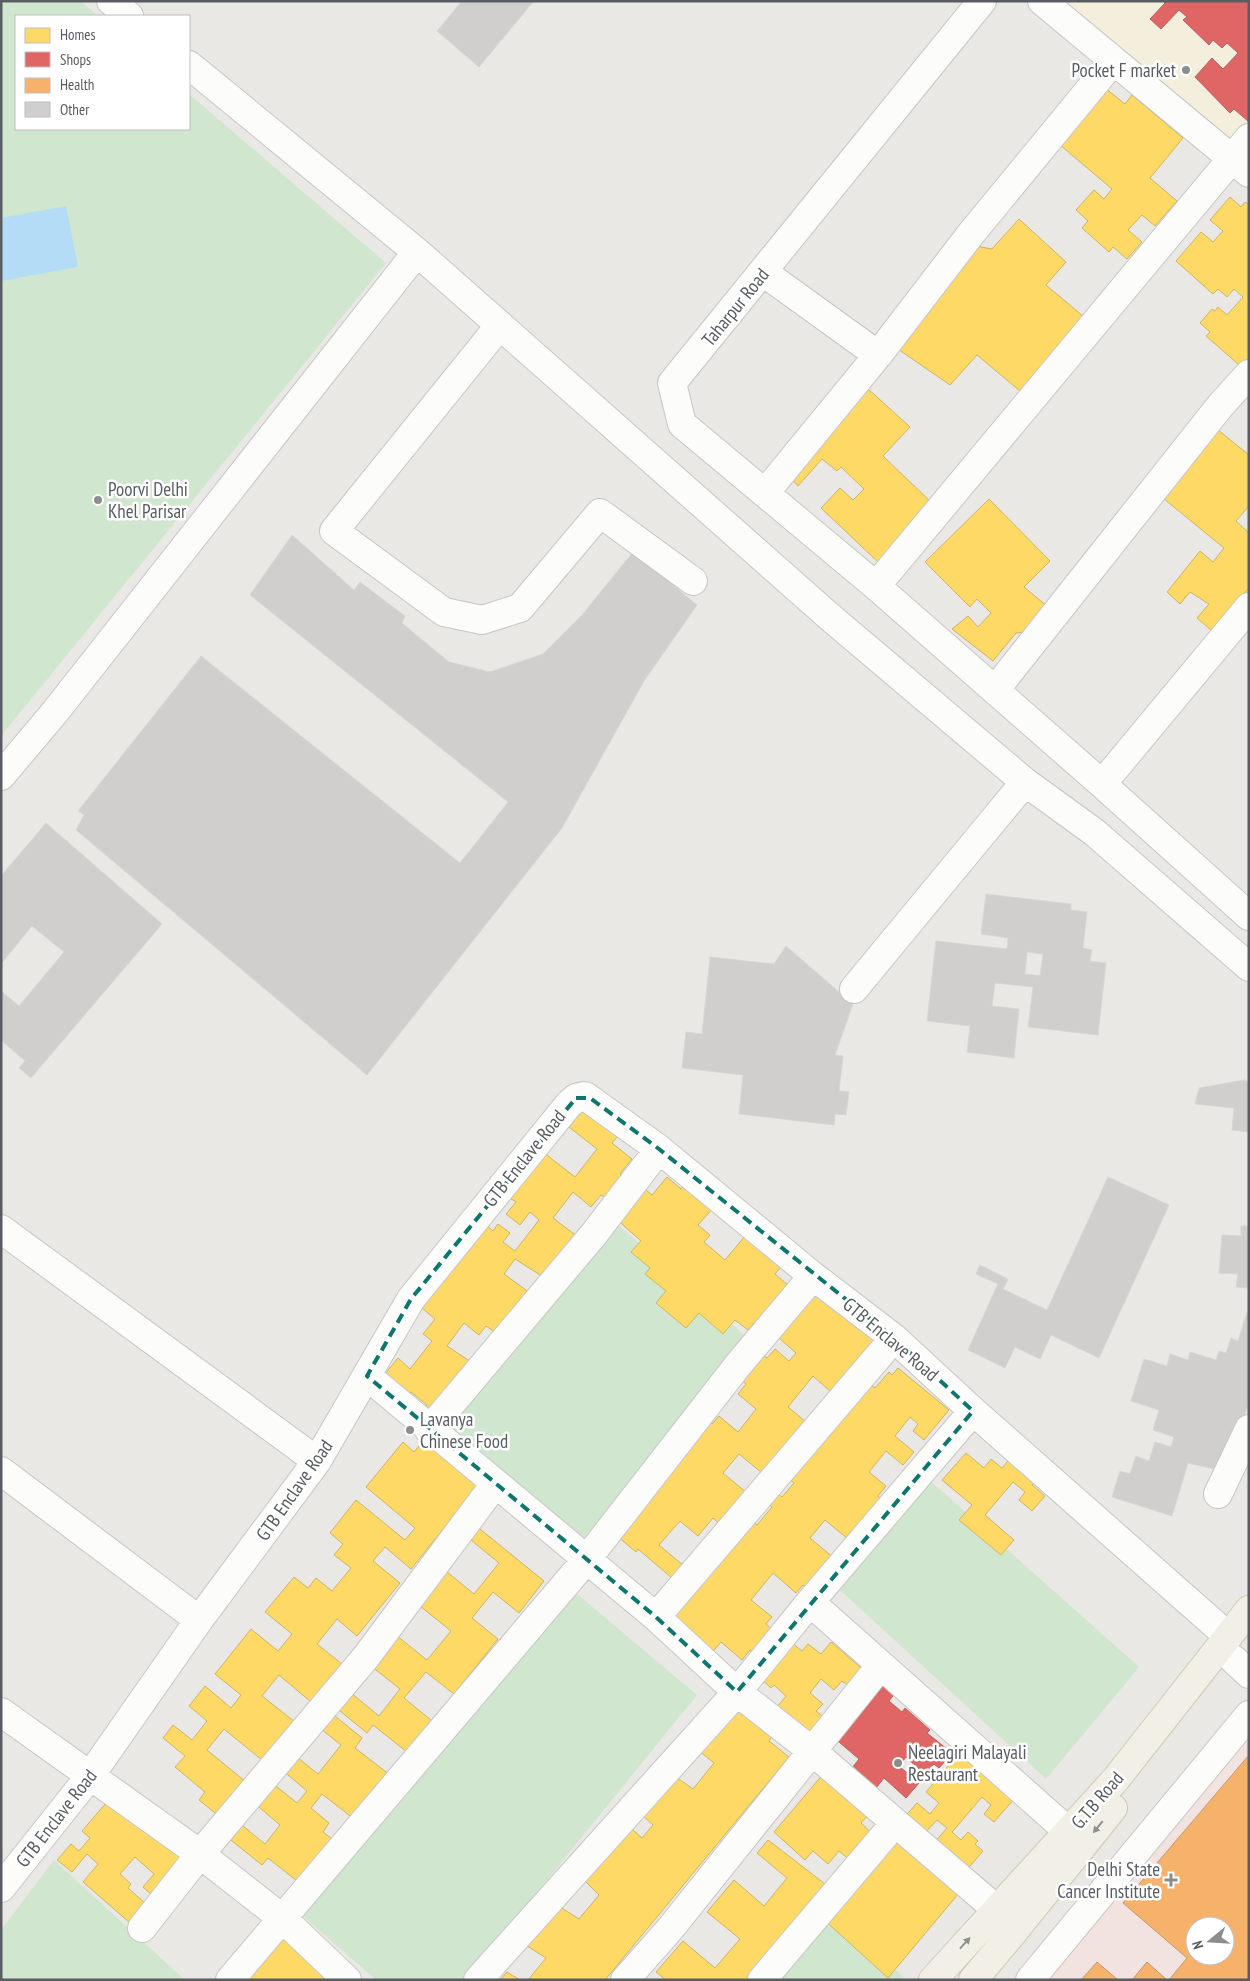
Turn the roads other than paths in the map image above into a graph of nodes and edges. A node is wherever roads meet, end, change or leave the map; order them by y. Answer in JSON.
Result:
{"nodes":[{"id":1,"x":111,"y":1,"type":"edge"},
{"id":2,"x":982,"y":1,"type":"edge"},
{"id":3,"x":1042,"y":1,"type":"edge"},
{"id":4,"x":128,"y":15,"type":"edge"},
{"id":5,"x":1114,"y":61,"type":"junction"},
{"id":6,"x":190,"y":66,"type":"edge"},
{"id":7,"x":1249,"y":138,"type":"edge"},
{"id":8,"x":1240,"y":166,"type":"edge"},
{"id":9,"x":417,"y":252,"type":"junction"},
{"id":10,"x":763,"y":272,"type":"junction"},
{"id":11,"x":500,"y":326,"type":"junction"},
{"id":12,"x":878,"y":355,"type":"junction"},
{"id":13,"x":1249,"y":374,"type":"edge"},
{"id":14,"x":765,"y":492,"type":"junction"},
{"id":15,"x":693,"y":581,"type":"dead end"},
{"id":16,"x":876,"y":586,"type":"junction"},
{"id":17,"x":1249,"y":607,"type":"edge"},
{"id":18,"x":995,"y":690,"type":"junction"},
{"id":19,"x":1,"y":776,"type":"edge"},
{"id":20,"x":1025,"y":782,"type":"junction"},
{"id":21,"x":1102,"y":784,"type":"junction"},
{"id":22,"x":1249,"y":916,"type":"edge"},
{"id":23,"x":1249,"y":967,"type":"edge"},
{"id":24,"x":854,"y":989,"type":"dead end"},
{"id":25,"x":659,"y":1149,"type":"junction"},
{"id":26,"x":1,"y":1229,"type":"edge"},
{"id":27,"x":813,"y":1276,"type":"junction"},
{"id":28,"x":894,"y":1338,"type":"junction"},
{"id":29,"x":367,"y":1376,"type":"junction"},
{"id":30,"x":973,"y":1411,"type":"junction"},
{"id":31,"x":1249,"y":1429,"type":"edge"},
{"id":32,"x":429,"y":1430,"type":"junction"},
{"id":33,"x":317,"y":1461,"type":"junction"},
{"id":34,"x":1,"y":1471,"type":"edge"},
{"id":35,"x":495,"y":1484,"type":"junction"},
{"id":36,"x":1218,"y":1494,"type":"dead end"},
{"id":37,"x":587,"y":1559,"type":"junction"},
{"id":38,"x":810,"y":1602,"type":"junction"},
{"id":39,"x":1249,"y":1610,"type":"edge"},
{"id":40,"x":656,"y":1617,"type":"junction"},
{"id":41,"x":199,"y":1620,"type":"junction"},
{"id":42,"x":1240,"y":1652,"type":"edge"},
{"id":43,"x":881,"y":1665,"type":"junction"},
{"id":44,"x":737,"y":1692,"type":"junction"},
{"id":45,"x":1,"y":1712,"type":"edge"},
{"id":46,"x":1249,"y":1715,"type":"edge"},
{"id":47,"x":812,"y":1752,"type":"junction"},
{"id":48,"x":90,"y":1776,"type":"junction"},
{"id":49,"x":894,"y":1823,"type":"junction"},
{"id":50,"x":1069,"y":1832,"type":"junction"},
{"id":51,"x":200,"y":1854,"type":"junction"},
{"id":52,"x":1,"y":1888,"type":"edge"},
{"id":53,"x":996,"y":1909,"type":"junction"},
{"id":54,"x":283,"y":1919,"type":"junction"},
{"id":55,"x":142,"y":1928,"type":"dead end"},
{"id":56,"x":230,"y":1980,"type":"edge"},
{"id":57,"x":347,"y":1980,"type":"edge"},
{"id":58,"x":478,"y":1980,"type":"edge"},
{"id":59,"x":625,"y":1980,"type":"edge"},
{"id":60,"x":762,"y":1980,"type":"edge"},
{"id":61,"x":933,"y":1980,"type":"edge"},
{"id":62,"x":973,"y":1980,"type":"edge"},
{"id":63,"x":1030,"y":1980,"type":"edge"}],
"edges":[{"from":1,"to":4,"type":"street"},
{"from":2,"to":10,"type":"street","name":"Taharpur Road"},
{"from":3,"to":5,"type":"street"},
{"from":5,"to":8,"type":"street"},
{"from":5,"to":12,"type":"street"},
{"from":6,"to":9,"type":"street"},
{"from":7,"to":8,"type":"street"},
{"from":8,"to":16,"type":"street"},
{"from":9,"to":11,"type":"street"},
{"from":9,"to":19,"type":"street"},
{"from":10,"to":12,"type":"street"},
{"from":10,"to":14,"type":"street","name":"Taharpur Road"},
{"from":11,"to":15,"type":"street"},
{"from":11,"to":20,"type":"street"},
{"from":12,"to":14,"type":"street"},
{"from":13,"to":18,"type":"street"},
{"from":14,"to":16,"type":"street","name":"Taharpur Road"},
{"from":16,"to":18,"type":"street","name":"Taharpur Road"},
{"from":17,"to":21,"type":"street"},
{"from":18,"to":21,"type":"street","name":"Taharpur Road"},
{"from":20,"to":23,"type":"street"},
{"from":20,"to":24,"type":"street"},
{"from":21,"to":22,"type":"street","name":"Taharpur Road"},
{"from":25,"to":27,"type":"street","name":"GTB Enclave Road"},
{"from":25,"to":29,"type":"street","name":"GTB Enclave Road"},
{"from":25,"to":32,"type":"street"},
{"from":26,"to":33,"type":"street"},
{"from":27,"to":28,"type":"street","name":"GTB Enclave Road"},
{"from":27,"to":37,"type":"street"},
{"from":28,"to":30,"type":"street","name":"GTB Enclave Road"},
{"from":28,"to":40,"type":"street"},
{"from":29,"to":32,"type":"street"},
{"from":29,"to":33,"type":"street","name":"GTB Enclave Road"},
{"from":30,"to":38,"type":"street"},
{"from":30,"to":42,"type":"street","name":"GTB Enclave Road"},
{"from":31,"to":36,"type":"street"},
{"from":32,"to":35,"type":"street"},
{"from":33,"to":41,"type":"street","name":"GTB Enclave Road"},
{"from":34,"to":41,"type":"street"},
{"from":35,"to":37,"type":"street"},
{"from":35,"to":51,"type":"street"},
{"from":37,"to":40,"type":"street"},
{"from":37,"to":54,"type":"street"},
{"from":38,"to":43,"type":"street"},
{"from":38,"to":44,"type":"street"},
{"from":39,"to":42,"type":"main road","name":"G.T.B Road"},
{"from":40,"to":44,"type":"street"},
{"from":41,"to":48,"type":"street","name":"GTB Enclave Road"},
{"from":42,"to":50,"type":"main road","name":"G.T.B Road"},
{"from":42,"to":62,"type":"main road","name":"G.T.B Road","one_way":true},
{"from":43,"to":47,"type":"street"},
{"from":43,"to":50,"type":"street"},
{"from":44,"to":47,"type":"street"},
{"from":44,"to":58,"type":"street"},
{"from":45,"to":48,"type":"street"},
{"from":46,"to":63,"type":"street"},
{"from":47,"to":49,"type":"street"},
{"from":47,"to":59,"type":"street"},
{"from":48,"to":51,"type":"street"},
{"from":48,"to":52,"type":"street","name":"GTB Enclave Road"},
{"from":49,"to":53,"type":"street"},
{"from":49,"to":60,"type":"street"},
{"from":50,"to":53,"type":"main road","name":"G.T.B Road"},
{"from":51,"to":54,"type":"street"},
{"from":51,"to":55,"type":"street"},
{"from":61,"to":53,"type":"main road","name":"G.T.B Road","one_way":true},
{"from":54,"to":56,"type":"street"},
{"from":54,"to":57,"type":"street"}]}
